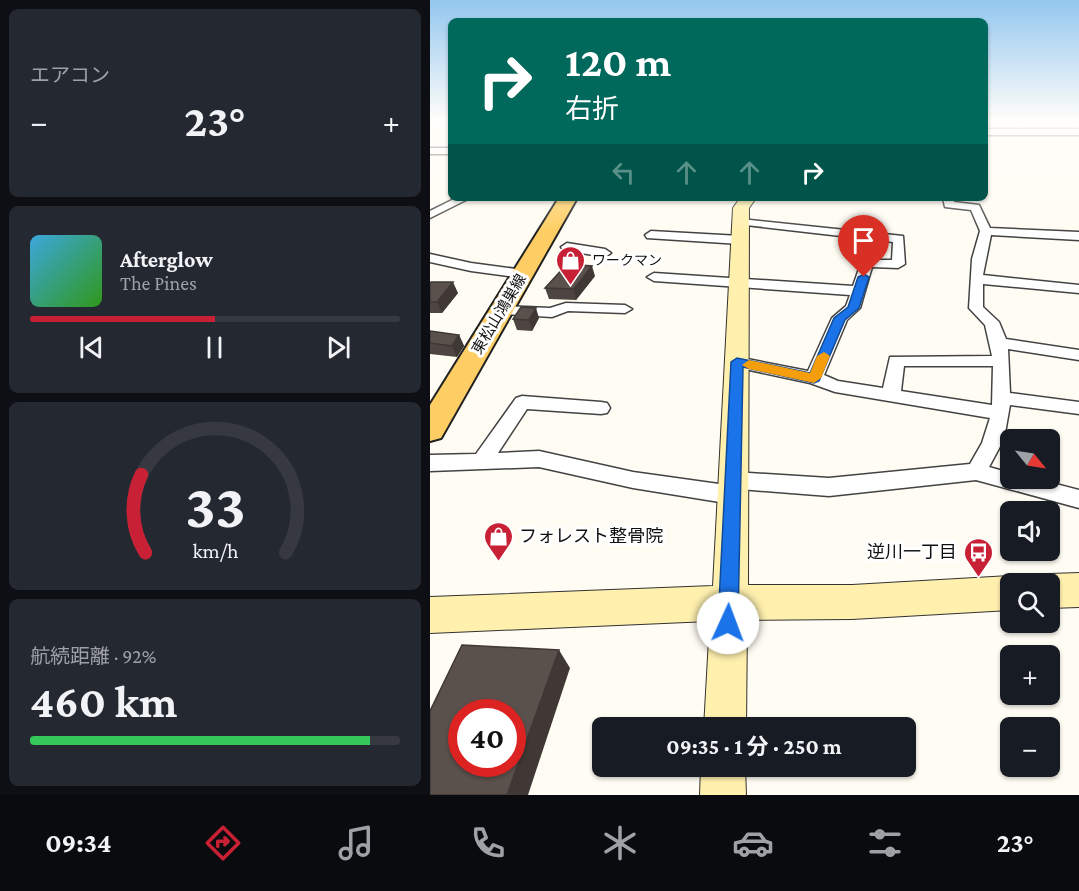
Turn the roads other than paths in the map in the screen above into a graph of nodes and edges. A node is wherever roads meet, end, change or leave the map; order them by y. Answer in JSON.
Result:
{"nodes":[{"id":1,"x":458,"y":201,"type":"edge"},
{"id":2,"x":566,"y":201,"type":"edge"},
{"id":3,"x":746,"y":201,"type":"edge"},
{"id":4,"x":948,"y":201,"type":"edge"},
{"id":5,"x":430,"y":202,"type":"edge"},
{"id":6,"x":449,"y":205,"type":"junction"},
{"id":7,"x":430,"y":215,"type":"edge"},
{"id":8,"x":693,"y":223,"type":"dead end"},
{"id":9,"x":672,"y":224,"type":"dead end"},
{"id":10,"x":740,"y":231,"type":"junction"},
{"id":11,"x":986,"y":231,"type":"junction"},
{"id":12,"x":651,"y":236,"type":"dead end"},
{"id":13,"x":667,"y":236,"type":"junction"},
{"id":14,"x":1078,"y":236,"type":"edge"},
{"id":15,"x":686,"y":237,"type":"junction"},
{"id":16,"x":567,"y":247,"type":"dead end"},
{"id":17,"x":605,"y":253,"type":"dead end"},
{"id":18,"x":430,"y":258,"type":"edge"},
{"id":19,"x":524,"y":274,"type":"junction"},
{"id":20,"x":654,"y":278,"type":"dead end"},
{"id":21,"x":977,"y":279,"type":"junction"},
{"id":22,"x":739,"y":284,"type":"junction"},
{"id":23,"x":1078,"y":289,"type":"edge"},
{"id":24,"x":860,"y":291,"type":"junction"},
{"id":25,"x":625,"y":309,"type":"dead end"},
{"id":26,"x":502,"y":310,"type":"junction"},
{"id":27,"x":998,"y":343,"type":"junction"},
{"id":28,"x":1078,"y":355,"type":"edge"},
{"id":29,"x":999,"y":361,"type":"junction"},
{"id":30,"x":737,"y":362,"type":"junction"},
{"id":31,"x":814,"y":378,"type":"junction"},
{"id":32,"x":891,"y":395,"type":"junction"},
{"id":33,"x":1002,"y":405,"type":"junction"},
{"id":34,"x":601,"y":408,"type":"dead end"},
{"id":35,"x":1078,"y":408,"type":"edge"},
{"id":36,"x":430,"y":430,"type":"edge"},
{"id":37,"x":482,"y":460,"type":"junction"},
{"id":38,"x":430,"y":463,"type":"edge"},
{"id":39,"x":976,"y":472,"type":"junction"},
{"id":40,"x":733,"y":488,"type":"junction"},
{"id":41,"x":1077,"y":500,"type":"edge"},
{"id":42,"x":1078,"y":590,"type":"edge"},
{"id":43,"x":1060,"y":591,"type":"edge"},
{"id":44,"x":1000,"y":594,"type":"edge"},
{"id":45,"x":728,"y":603,"type":"junction"},
{"id":46,"x":430,"y":615,"type":"edge"},
{"id":47,"x":725,"y":717,"type":"edge"},
{"id":48,"x":723,"y":777,"type":"edge"},
{"id":49,"x":722,"y":795,"type":"edge"}],
"edges":[{"from":1,"to":6,"type":"street"},
{"from":2,"to":19,"type":"main road","name":"東松山鴻巣線"},
{"from":3,"to":10,"type":"street"},
{"from":4,"to":11,"type":"street"},
{"from":5,"to":6,"type":"street"},
{"from":6,"to":7,"type":"street"},
{"from":8,"to":15,"type":"street"},
{"from":9,"to":13,"type":"street"},
{"from":10,"to":15,"type":"street"},
{"from":10,"to":22,"type":"street"},
{"from":10,"to":24,"type":"street"},
{"from":11,"to":14,"type":"street"},
{"from":11,"to":21,"type":"street"},
{"from":12,"to":13,"type":"street"},
{"from":13,"to":15,"type":"street"},
{"from":16,"to":17,"type":"street"},
{"from":18,"to":19,"type":"street"},
{"from":19,"to":26,"type":"main road","name":"東松山鴻巣線"},
{"from":20,"to":22,"type":"street"},
{"from":21,"to":23,"type":"street"},
{"from":21,"to":27,"type":"street"},
{"from":22,"to":24,"type":"street"},
{"from":22,"to":30,"type":"street"},
{"from":24,"to":31,"type":"street"},
{"from":25,"to":26,"type":"street"},
{"from":26,"to":36,"type":"main road","name":"東松山鴻巣線"},
{"from":27,"to":28,"type":"street"},
{"from":27,"to":29,"type":"street"},
{"from":29,"to":32,"type":"street"},
{"from":29,"to":33,"type":"street"},
{"from":30,"to":31,"type":"street"},
{"from":30,"to":40,"type":"street"},
{"from":31,"to":32,"type":"street"},
{"from":32,"to":33,"type":"street"},
{"from":33,"to":35,"type":"street"},
{"from":33,"to":39,"type":"street"},
{"from":34,"to":37,"type":"street"},
{"from":37,"to":38,"type":"street"},
{"from":37,"to":40,"type":"street"},
{"from":39,"to":40,"type":"street"},
{"from":39,"to":41,"type":"street"},
{"from":40,"to":45,"type":"street"},
{"from":42,"to":43,"type":"street"},
{"from":44,"to":45,"type":"street"},
{"from":45,"to":46,"type":"street"},
{"from":45,"to":47,"type":"street"},
{"from":48,"to":49,"type":"street"}]}
